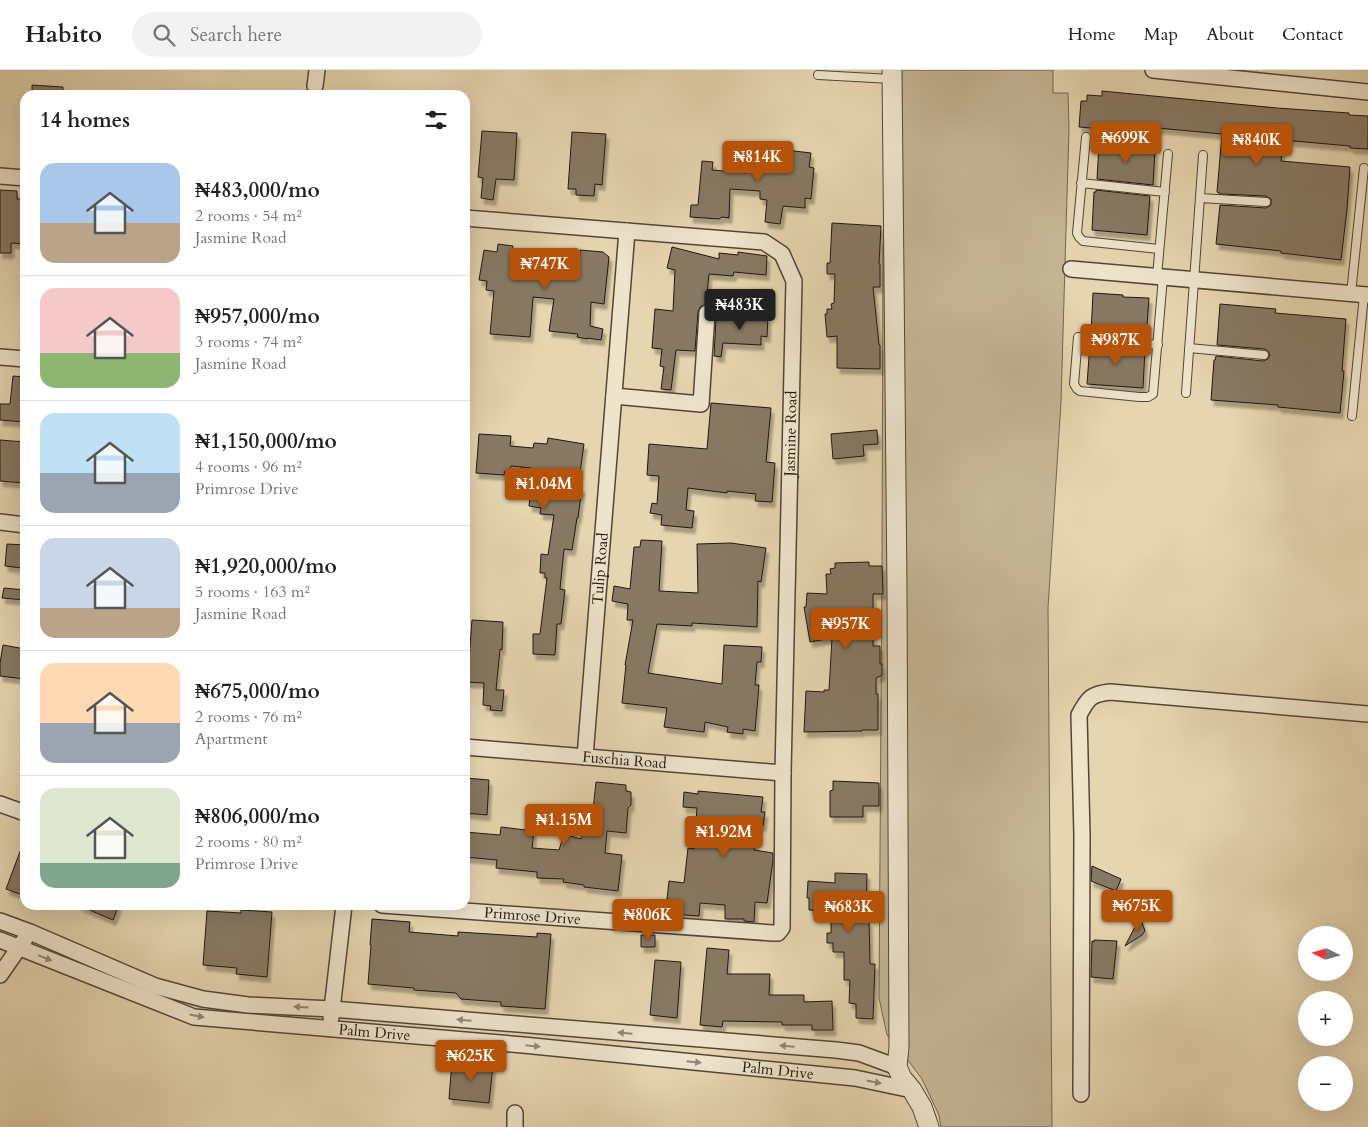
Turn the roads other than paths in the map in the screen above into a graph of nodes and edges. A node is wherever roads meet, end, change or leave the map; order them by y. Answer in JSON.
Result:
{"nodes":[{"id":1,"x":317,"y":70,"type":"edge"},
{"id":2,"x":1153,"y":70,"type":"edge"},
{"id":3,"x":818,"y":75,"type":"dead end"},
{"id":4,"x":892,"y":75,"type":"edge"},
{"id":5,"x":315,"y":86,"type":"dead end"},
{"id":6,"x":1368,"y":92,"type":"edge"},
{"id":7,"x":1086,"y":137,"type":"dead end"},
{"id":8,"x":1168,"y":154,"type":"dead end"},
{"id":9,"x":1203,"y":155,"type":"dead end"},
{"id":10,"x":1364,"y":168,"type":"dead end"},
{"id":11,"x":0,"y":176,"type":"edge"},
{"id":12,"x":20,"y":178,"type":"edge"},
{"id":13,"x":1082,"y":183,"type":"junction"},
{"id":14,"x":1165,"y":192,"type":"junction"},
{"id":15,"x":1200,"y":198,"type":"junction"},
{"id":16,"x":1266,"y":202,"type":"dead end"},
{"id":17,"x":470,"y":218,"type":"edge"},
{"id":18,"x":626,"y":231,"type":"junction"},
{"id":19,"x":1159,"y":249,"type":"junction"},
{"id":20,"x":1071,"y":269,"type":"dead end"},
{"id":21,"x":1160,"y":276,"type":"junction"},
{"id":22,"x":1195,"y":280,"type":"junction"},
{"id":23,"x":1361,"y":294,"type":"edge"},
{"id":24,"x":707,"y":313,"type":"dead end"},
{"id":25,"x":1158,"y":345,"type":"junction"},
{"id":26,"x":1189,"y":348,"type":"junction"},
{"id":27,"x":1264,"y":355,"type":"dead end"},
{"id":28,"x":0,"y":357,"type":"edge"},
{"id":29,"x":20,"y":359,"type":"edge"},
{"id":30,"x":1186,"y":393,"type":"dead end"},
{"id":31,"x":614,"y":396,"type":"junction"},
{"id":32,"x":1352,"y":416,"type":"dead end"},
{"id":33,"x":0,"y":522,"type":"edge"},
{"id":34,"x":20,"y":524,"type":"edge"},
{"id":35,"x":1368,"y":714,"type":"edge"},
{"id":36,"x":470,"y":746,"type":"edge"},
{"id":37,"x":585,"y":757,"type":"junction"},
{"id":38,"x":783,"y":772,"type":"junction"},
{"id":39,"x":0,"y":804,"type":"edge"},
{"id":40,"x":20,"y":811,"type":"edge"},
{"id":41,"x":343,"y":910,"type":"edge"},
{"id":42,"x":452,"y":910,"type":"edge"},
{"id":43,"x":0,"y":921,"type":"edge"},
{"id":44,"x":30,"y":932,"type":"junction"},
{"id":45,"x":773,"y":933,"type":"joint"},
{"id":46,"x":0,"y":940,"type":"edge"},
{"id":47,"x":18,"y":947,"type":"junction"},
{"id":48,"x":0,"y":975,"type":"edge"},
{"id":49,"x":332,"y":1009,"type":"junction"},
{"id":50,"x":330,"y":1028,"type":"junction"},
{"id":51,"x":898,"y":1067,"type":"junction"},
{"id":52,"x":912,"y":1090,"type":"junction"},
{"id":53,"x":1081,"y":1094,"type":"dead end"},
{"id":54,"x":929,"y":1127,"type":"edge"}],
"edges":[{"from":1,"to":5,"type":"street"},
{"from":2,"to":6,"type":"street"},
{"from":3,"to":4,"type":"lane"},
{"from":4,"to":51,"type":"street"},
{"from":7,"to":13,"type":"lane"},
{"from":8,"to":14,"type":"lane"},
{"from":9,"to":15,"type":"lane"},
{"from":10,"to":23,"type":"lane"},
{"from":11,"to":12,"type":"street"},
{"from":13,"to":14,"type":"lane"},
{"from":13,"to":19,"type":"lane"},
{"from":14,"to":19,"type":"lane"},
{"from":15,"to":16,"type":"lane"},
{"from":15,"to":22,"type":"lane"},
{"from":17,"to":18,"type":"street","name":"Jasmine Road"},
{"from":18,"to":31,"type":"street","name":"Tulip Road"},
{"from":18,"to":38,"type":"street","name":"Jasmine Road"},
{"from":19,"to":21,"type":"lane"},
{"from":20,"to":21,"type":"street"},
{"from":21,"to":22,"type":"street"},
{"from":21,"to":25,"type":"lane"},
{"from":22,"to":23,"type":"street"},
{"from":22,"to":26,"type":"lane"},
{"from":23,"to":32,"type":"lane"},
{"from":24,"to":31,"type":"street"},
{"from":25,"to":25,"type":"lane"},
{"from":26,"to":27,"type":"lane"},
{"from":26,"to":30,"type":"lane"},
{"from":28,"to":29,"type":"street"},
{"from":31,"to":37,"type":"street","name":"Tulip Road"},
{"from":33,"to":34,"type":"street"},
{"from":35,"to":53,"type":"street"},
{"from":36,"to":37,"type":"street","name":"Fuschia Road"},
{"from":37,"to":38,"type":"street","name":"Fuschia Road"},
{"from":38,"to":45,"type":"street","name":"Jasmine Road"},
{"from":39,"to":40,"type":"street"},
{"from":41,"to":49,"type":"street"},
{"from":42,"to":45,"type":"street","name":"Primrose Drive"},
{"from":43,"to":44,"type":"street","name":"Palm Drive"},
{"from":44,"to":47,"type":"street"},
{"from":49,"to":44,"type":"street","name":"Palm Drive","one_way":true},
{"from":46,"to":47,"type":"street","name":"Palm Drive"},
{"from":47,"to":48,"type":"street"},
{"from":47,"to":50,"type":"street","name":"Palm Drive","one_way":true},
{"from":49,"to":50,"type":"street"},
{"from":51,"to":49,"type":"street","name":"Palm Drive","one_way":true},
{"from":50,"to":52,"type":"street","name":"Palm Drive","one_way":true},
{"from":51,"to":52,"type":"street"},
{"from":52,"to":54,"type":"street"}]}
